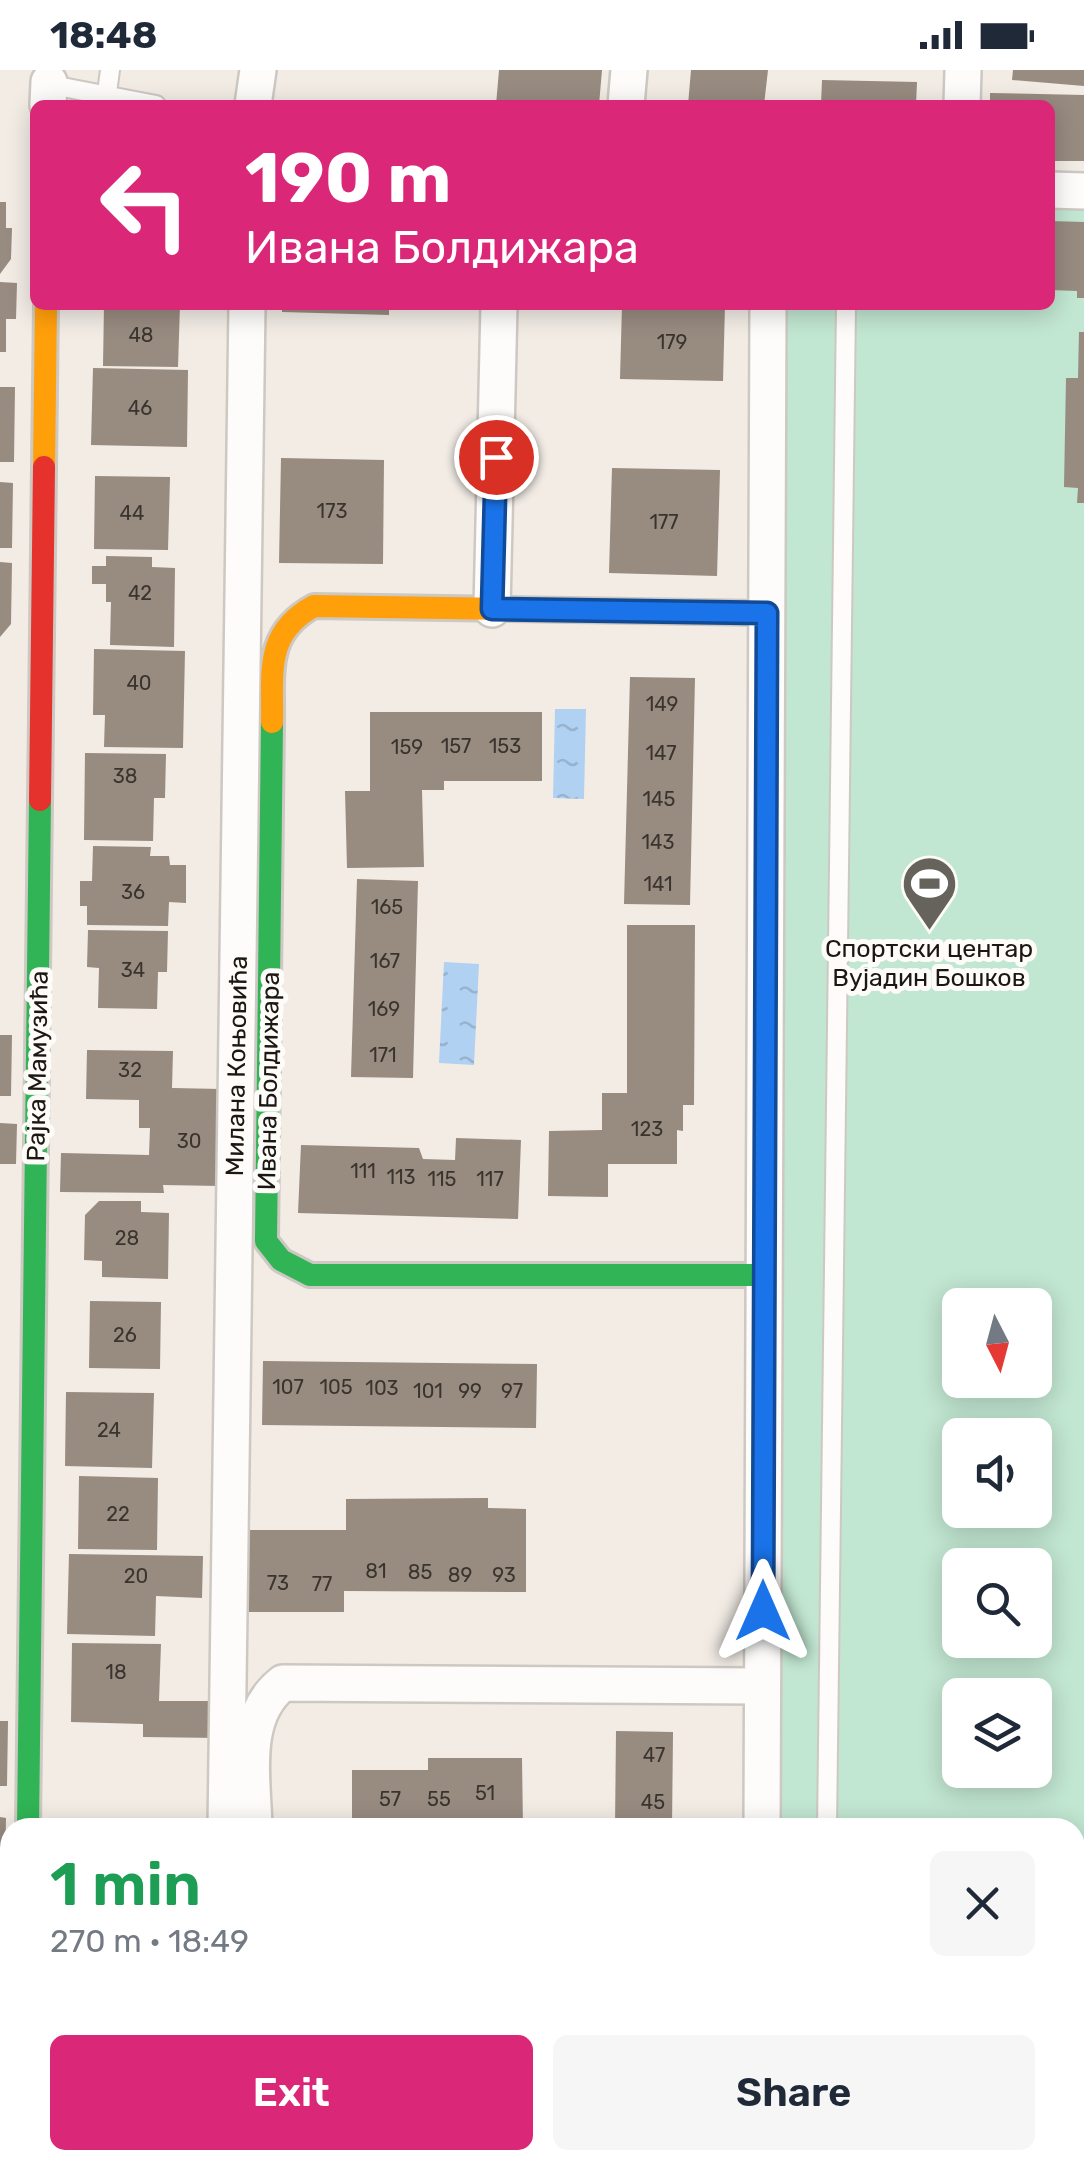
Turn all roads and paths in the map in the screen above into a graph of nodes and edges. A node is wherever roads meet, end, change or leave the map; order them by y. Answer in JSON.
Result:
{"nodes":[{"id":1,"x":110,"y":70,"type":"edge"},
{"id":2,"x":258,"y":70,"type":"edge"},
{"id":3,"x":629,"y":70,"type":"edge"},
{"id":4,"x":963,"y":70,"type":"edge"},
{"id":5,"x":46,"y":86,"type":"edge"},
{"id":6,"x":106,"y":93,"type":"junction"},
{"id":7,"x":135,"y":100,"type":"edge"},
{"id":8,"x":254,"y":100,"type":"edge"},
{"id":9,"x":626,"y":100,"type":"edge"},
{"id":10,"x":962,"y":100,"type":"edge"},
{"id":11,"x":1055,"y":190,"type":"edge"},
{"id":12,"x":1084,"y":190,"type":"edge"},
{"id":13,"x":46,"y":310,"type":"edge"},
{"id":14,"x":247,"y":310,"type":"edge"},
{"id":15,"x":499,"y":310,"type":"edge"},
{"id":16,"x":768,"y":310,"type":"edge"},
{"id":17,"x":846,"y":310,"type":"edge"},
{"id":18,"x":492,"y":609,"type":"junction"},
{"id":19,"x":767,"y":613,"type":"junction"},
{"id":20,"x":764,"y":1274,"type":"junction"},
{"id":21,"x":762,"y":1686,"type":"junction"},
{"id":22,"x":28,"y":1818,"type":"edge"},
{"id":23,"x":226,"y":1818,"type":"edge"},
{"id":24,"x":254,"y":1818,"type":"edge"},
{"id":25,"x":762,"y":1818,"type":"edge"},
{"id":26,"x":827,"y":1818,"type":"edge"}],
"edges":[{"from":1,"to":6,"type":"lane"},
{"from":2,"to":8,"type":"street"},
{"from":3,"to":9,"type":"street"},
{"from":4,"to":10,"type":"street"},
{"from":5,"to":6,"type":"lane"},
{"from":6,"to":7,"type":"lane"},
{"from":11,"to":12,"type":"street"},
{"from":13,"to":22,"type":"street","name":"Рајка Мамузића"},
{"from":14,"to":23,"type":"street","name":"Милана Коњовића"},
{"from":15,"to":18,"type":"street"},
{"from":16,"to":19,"type":"street"},
{"from":17,"to":26,"type":"lane"},
{"from":18,"to":19,"type":"street","name":"Ивана Болдижара"},
{"from":18,"to":20,"type":"street","name":"Ивана Болдижара"},
{"from":19,"to":20,"type":"street"},
{"from":20,"to":21,"type":"street"},
{"from":21,"to":24,"type":"street"},
{"from":21,"to":25,"type":"street"}]}
